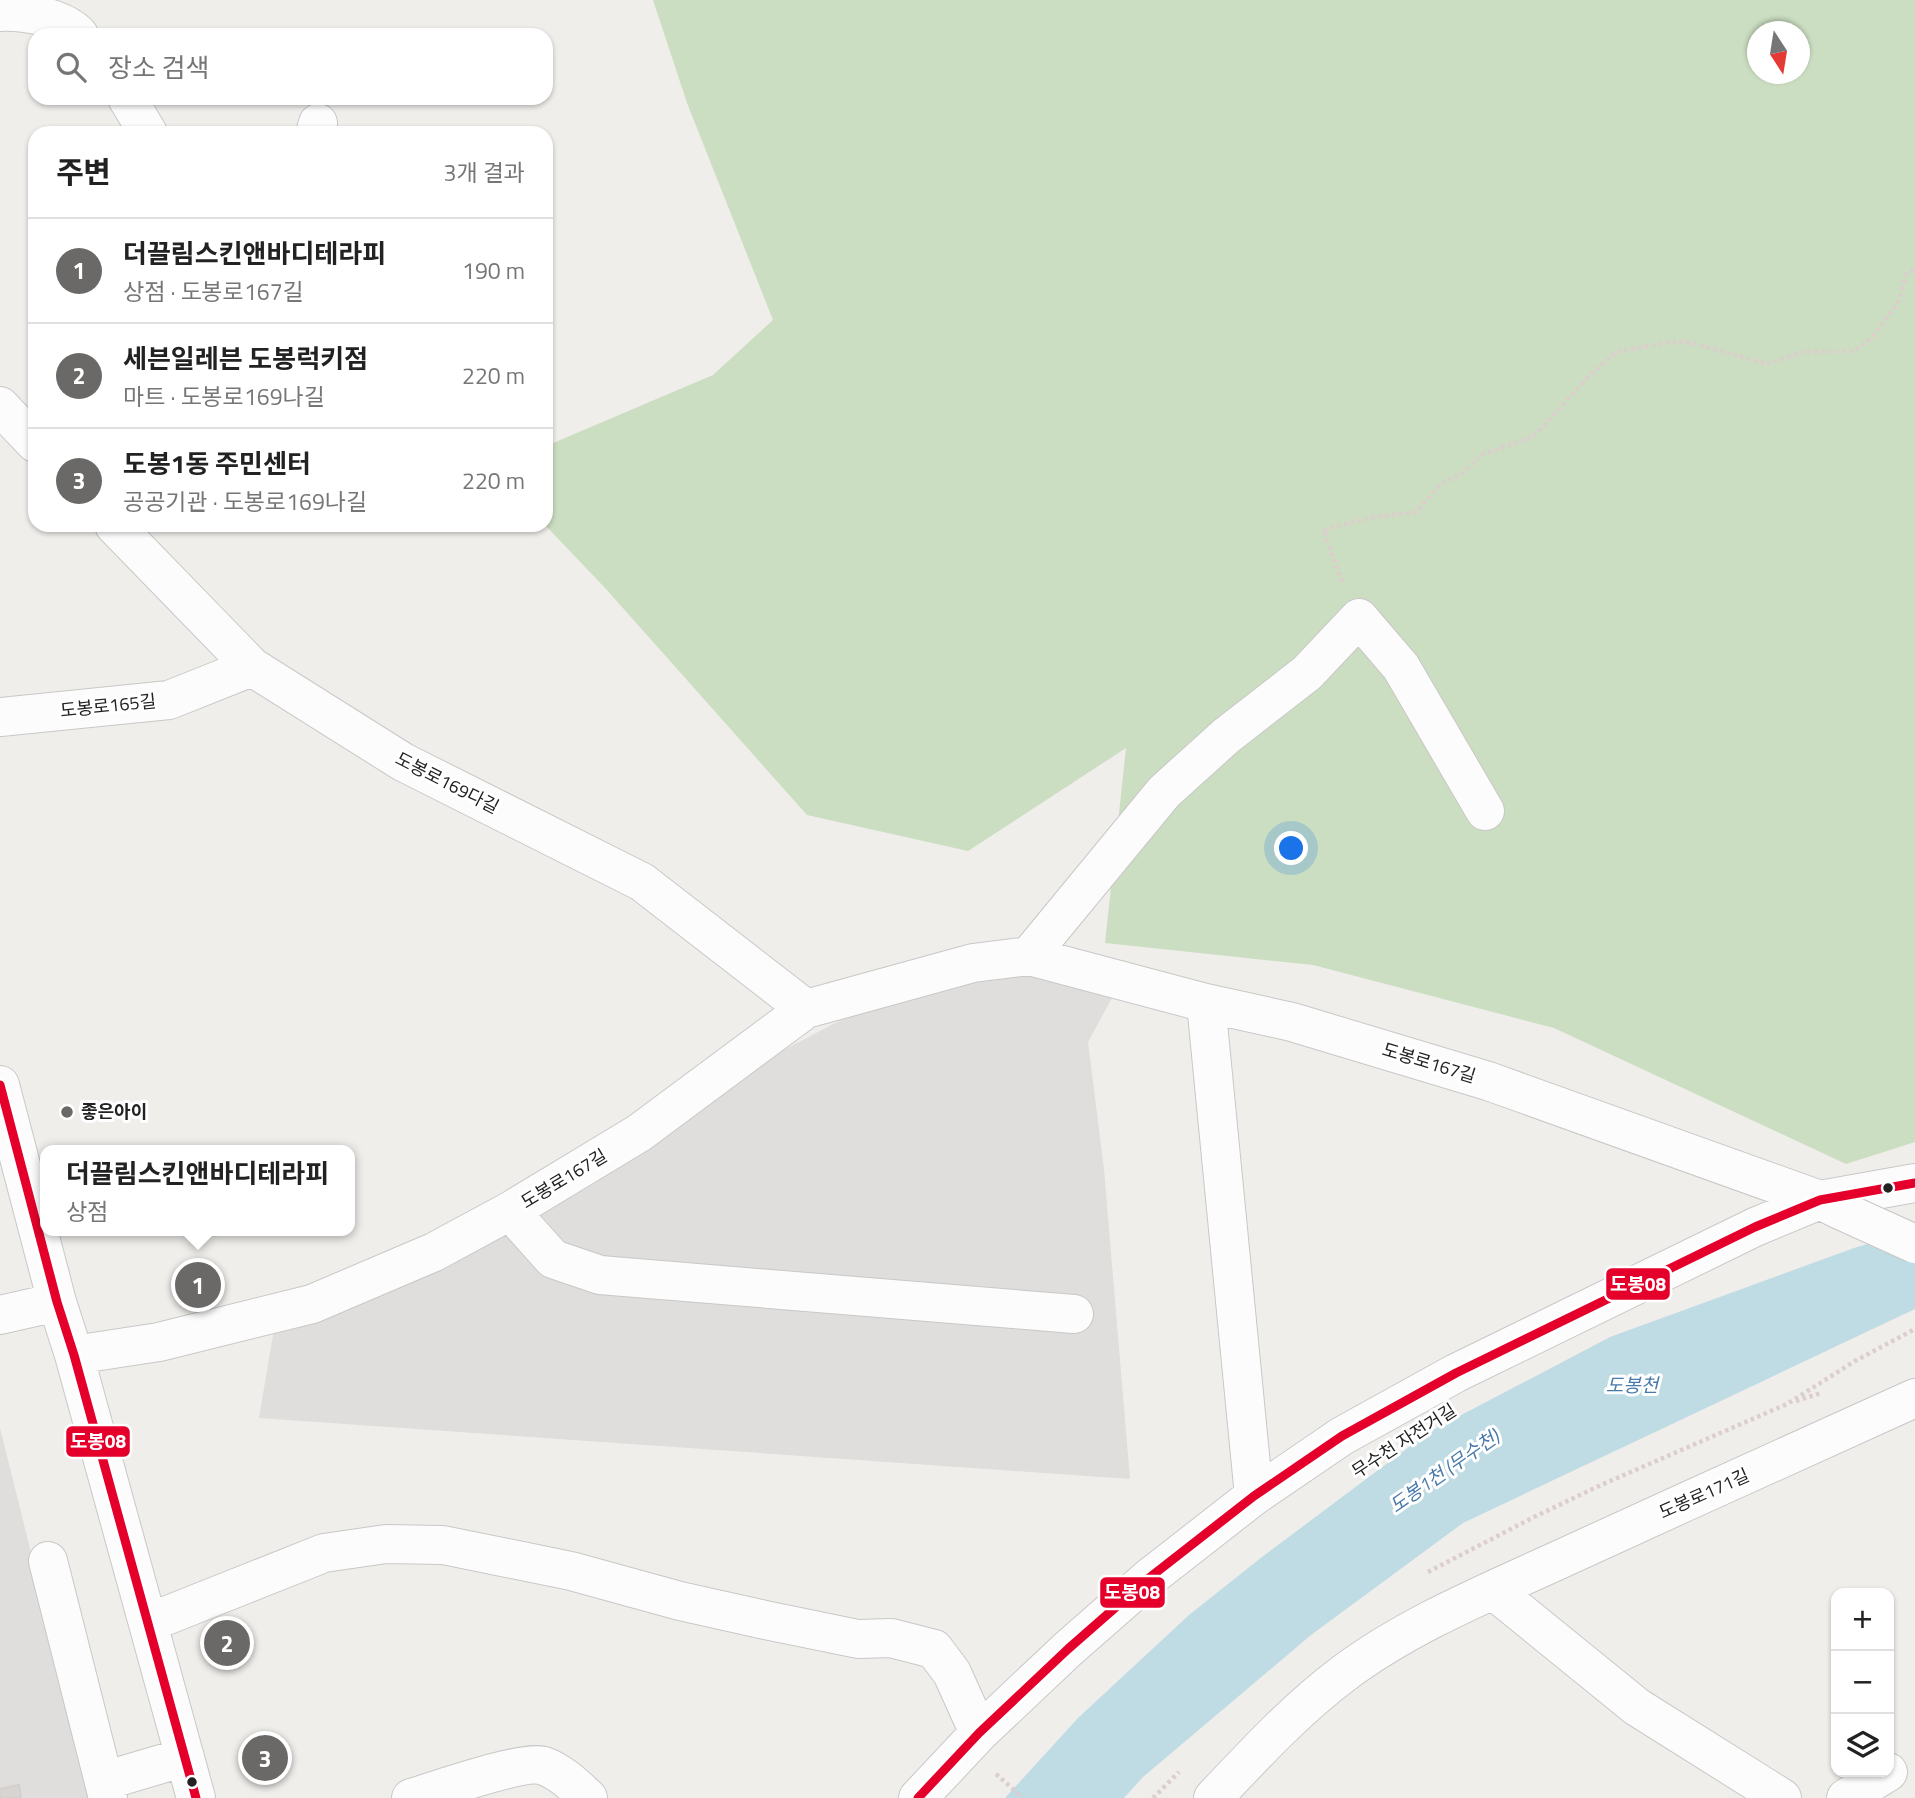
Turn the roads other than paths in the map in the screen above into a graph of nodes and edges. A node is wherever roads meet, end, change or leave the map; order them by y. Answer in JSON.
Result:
{"nodes":[{"id":1,"x":0,"y":12,"type":"edge"},
{"id":2,"x":70,"y":28,"type":"edge"},
{"id":3,"x":131,"y":105,"type":"edge"},
{"id":4,"x":144,"y":126,"type":"edge"},
{"id":5,"x":0,"y":406,"type":"edge"},
{"id":6,"x":28,"y":436,"type":"edge"},
{"id":7,"x":121,"y":532,"type":"edge"},
{"id":8,"x":252,"y":667,"type":"junction"},
{"id":9,"x":0,"y":717,"type":"edge"},
{"id":10,"x":1485,"y":811,"type":"dead end"},
{"id":11,"x":1029,"y":956,"type":"junction"},
{"id":12,"x":1206,"y":1003,"type":"junction"},
{"id":13,"x":806,"y":1009,"type":"junction"},
{"id":14,"x":0,"y":1084,"type":"edge"},
{"id":15,"x":1915,"y":1183,"type":"edge"},
{"id":16,"x":1830,"y":1205,"type":"junction"},
{"id":17,"x":510,"y":1211,"type":"junction"},
{"id":18,"x":40,"y":1234,"type":"edge"},
{"id":19,"x":40,"y":1236,"type":"edge"},
{"id":20,"x":1915,"y":1244,"type":"edge"},
{"id":21,"x":58,"y":1302,"type":"junction"},
{"id":22,"x":1074,"y":1314,"type":"dead end"},
{"id":23,"x":0,"y":1315,"type":"edge"},
{"id":24,"x":74,"y":1356,"type":"junction"},
{"id":25,"x":1915,"y":1398,"type":"edge"},
{"id":26,"x":1254,"y":1496,"type":"junction"},
{"id":27,"x":48,"y":1561,"type":"dead end"},
{"id":28,"x":1493,"y":1590,"type":"junction"},
{"id":29,"x":148,"y":1623,"type":"junction"},
{"id":30,"x":979,"y":1733,"type":"junction"},
{"id":31,"x":1915,"y":1755,"type":"edge"},
{"id":32,"x":185,"y":1758,"type":"junction"},
{"id":33,"x":1894,"y":1769,"type":"edge"},
{"id":34,"x":1881,"y":1777,"type":"edge"},
{"id":35,"x":106,"y":1789,"type":"edge"},
{"id":36,"x":196,"y":1798,"type":"edge"},
{"id":37,"x":411,"y":1798,"type":"edge"},
{"id":38,"x":588,"y":1798,"type":"edge"},
{"id":39,"x":918,"y":1798,"type":"edge"},
{"id":40,"x":1213,"y":1798,"type":"edge"},
{"id":41,"x":1782,"y":1798,"type":"edge"},
{"id":42,"x":1846,"y":1798,"type":"edge"}],
"edges":[{"from":1,"to":2,"type":"street"},
{"from":3,"to":4,"type":"street"},
{"from":5,"to":6,"type":"street"},
{"from":7,"to":8,"type":"street","name":"도봉로169다길"},
{"from":8,"to":9,"type":"street","name":"도봉로165길"},
{"from":8,"to":13,"type":"street","name":"도봉로169다길"},
{"from":10,"to":11,"type":"street"},
{"from":11,"to":12,"type":"street","name":"도봉로167길"},
{"from":11,"to":13,"type":"street","name":"도봉로167길"},
{"from":12,"to":16,"type":"street","name":"도봉로167길"},
{"from":12,"to":26,"type":"street"},
{"from":13,"to":17,"type":"street","name":"도봉로167길"},
{"from":14,"to":18,"type":"street"},
{"from":15,"to":16,"type":"street"},
{"from":16,"to":20,"type":"street","name":"도봉로167길","bridge":true},
{"from":16,"to":26,"type":"street"},
{"from":17,"to":22,"type":"street"},
{"from":17,"to":24,"type":"street","name":"도봉로167길"},
{"from":19,"to":21,"type":"street"},
{"from":21,"to":23,"type":"street"},
{"from":21,"to":24,"type":"street"},
{"from":24,"to":29,"type":"street"},
{"from":25,"to":28,"type":"street","name":"도봉로171길"},
{"from":26,"to":30,"type":"street"},
{"from":27,"to":35,"type":"street"},
{"from":28,"to":40,"type":"street","name":"도봉로171길"},
{"from":28,"to":41,"type":"street"},
{"from":29,"to":30,"type":"street"},
{"from":29,"to":32,"type":"street"},
{"from":30,"to":39,"type":"street"},
{"from":31,"to":33,"type":"street"},
{"from":32,"to":35,"type":"street"},
{"from":32,"to":36,"type":"street"},
{"from":34,"to":42,"type":"street"},
{"from":37,"to":38,"type":"street"}]}
